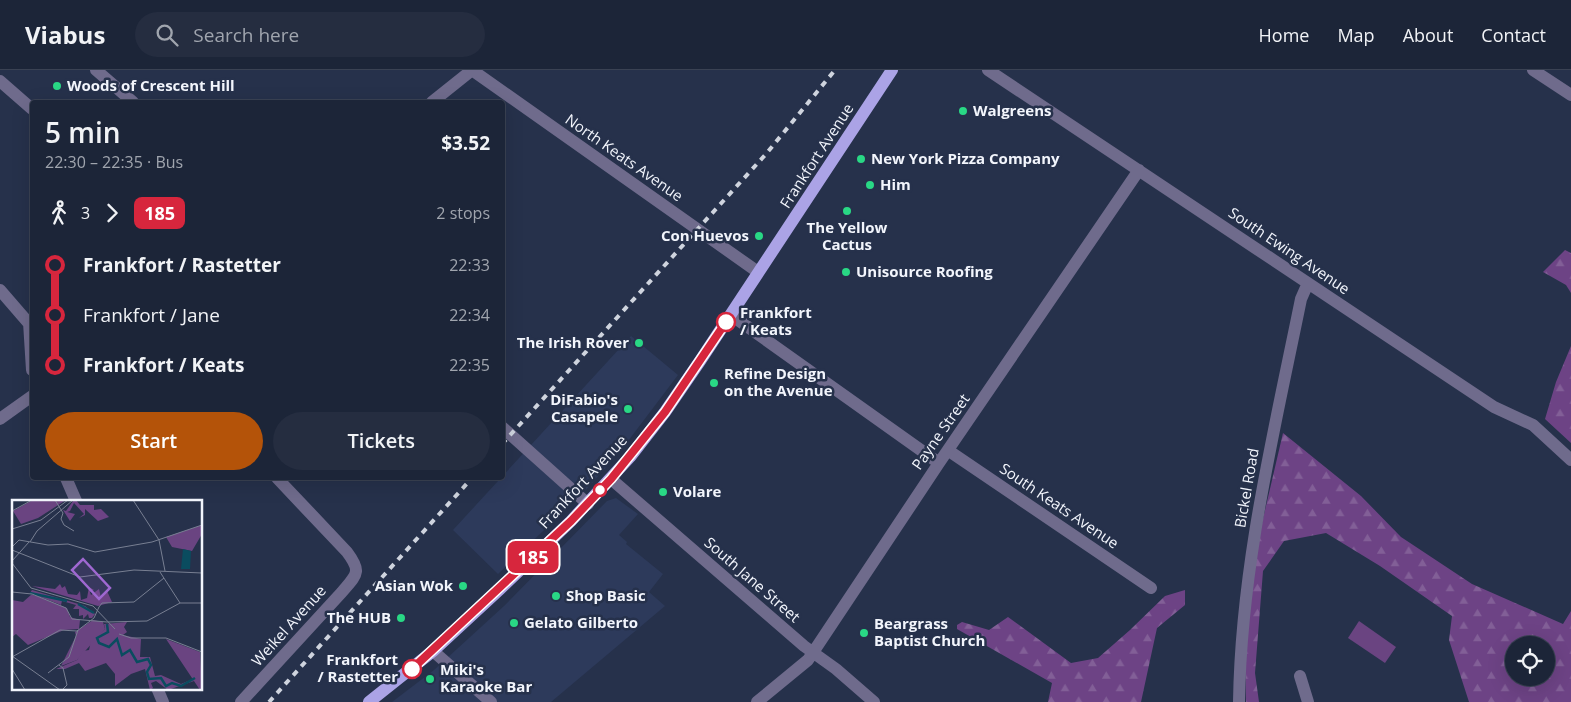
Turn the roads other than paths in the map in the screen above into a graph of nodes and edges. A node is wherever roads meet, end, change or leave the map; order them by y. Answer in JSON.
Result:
{"nodes":[{"id":1,"x":96,"y":70,"type":"edge"},
{"id":2,"x":472,"y":70,"type":"edge"},
{"id":3,"x":892,"y":70,"type":"edge"},
{"id":4,"x":988,"y":70,"type":"edge"},
{"id":5,"x":1533,"y":70,"type":"edge"},
{"id":6,"x":0,"y":81,"type":"edge"},
{"id":7,"x":1571,"y":96,"type":"edge"},
{"id":8,"x":130,"y":100,"type":"edge"},
{"id":9,"x":434,"y":100,"type":"edge"},
{"id":10,"x":30,"y":107,"type":"edge"},
{"id":11,"x":1139,"y":170,"type":"junction"},
{"id":12,"x":758,"y":272,"type":"junction"},
{"id":13,"x":1308,"y":283,"type":"junction"},
{"id":14,"x":0,"y":290,"type":"edge"},
{"id":15,"x":731,"y":315,"type":"junction"},
{"id":16,"x":30,"y":324,"type":"edge"},
{"id":17,"x":30,"y":397,"type":"edge"},
{"id":18,"x":0,"y":419,"type":"edge"},
{"id":19,"x":505,"y":430,"type":"edge"},
{"id":20,"x":949,"y":451,"type":"junction"},
{"id":21,"x":1571,"y":460,"type":"edge"},
{"id":22,"x":939,"y":463,"type":"junction"},
{"id":23,"x":611,"y":479,"type":"junction"},
{"id":24,"x":67,"y":480,"type":"edge"},
{"id":25,"x":279,"y":480,"type":"edge"},
{"id":26,"x":76,"y":500,"type":"edge"},
{"id":27,"x":588,"y":504,"type":"junction"},
{"id":28,"x":1151,"y":588,"type":"dead end"},
{"id":29,"x":433,"y":651,"type":"junction"},
{"id":30,"x":813,"y":653,"type":"junction"},
{"id":31,"x":1300,"y":676,"type":"dead end"},
{"id":32,"x":158,"y":690,"type":"edge"},
{"id":33,"x":163,"y":702,"type":"edge"},
{"id":34,"x":242,"y":702,"type":"edge"},
{"id":35,"x":369,"y":702,"type":"edge"},
{"id":36,"x":491,"y":702,"type":"edge"},
{"id":37,"x":757,"y":702,"type":"edge"},
{"id":38,"x":874,"y":702,"type":"edge"},
{"id":39,"x":1240,"y":702,"type":"edge"},
{"id":40,"x":1308,"y":702,"type":"edge"}],
"edges":[{"from":1,"to":8,"type":"street"},
{"from":2,"to":9,"type":"street"},
{"from":2,"to":12,"type":"street","name":"North Keats Avenue"},
{"from":3,"to":12,"type":"main road","name":"Frankfort Avenue"},
{"from":4,"to":11,"type":"street","name":"South Ewing Avenue"},
{"from":5,"to":7,"type":"street"},
{"from":6,"to":10,"type":"street"},
{"from":11,"to":13,"type":"street","name":"South Ewing Avenue"},
{"from":11,"to":20,"type":"street","name":"Payne Street"},
{"from":12,"to":15,"type":"main road","name":"Frankfort Avenue"},
{"from":13,"to":21,"type":"street","name":"South Ewing Avenue"},
{"from":13,"to":39,"type":"street","name":"Bickel Road"},
{"from":14,"to":16,"type":"street"},
{"from":15,"to":22,"type":"street"},
{"from":15,"to":23,"type":"main road","name":"Frankfort Avenue"},
{"from":17,"to":18,"type":"street"},
{"from":19,"to":27,"type":"street"},
{"from":20,"to":22,"type":"street","name":"Payne Street"},
{"from":20,"to":28,"type":"street","name":"South Keats Avenue"},
{"from":22,"to":30,"type":"street","name":"Payne Street"},
{"from":23,"to":27,"type":"main road","name":"Frankfort Avenue"},
{"from":23,"to":30,"type":"street","name":"South Jane Street"},
{"from":24,"to":26,"type":"street"},
{"from":25,"to":34,"type":"street","name":"Weikel Avenue"},
{"from":27,"to":29,"type":"main road","name":"Frankfort Avenue"},
{"from":29,"to":35,"type":"main road","name":"Frankfort Avenue"},
{"from":29,"to":36,"type":"street"},
{"from":30,"to":37,"type":"street","name":"Payne Street"},
{"from":30,"to":38,"type":"street","name":"South Jane Street"},
{"from":31,"to":40,"type":"street"},
{"from":32,"to":33,"type":"street"}]}
